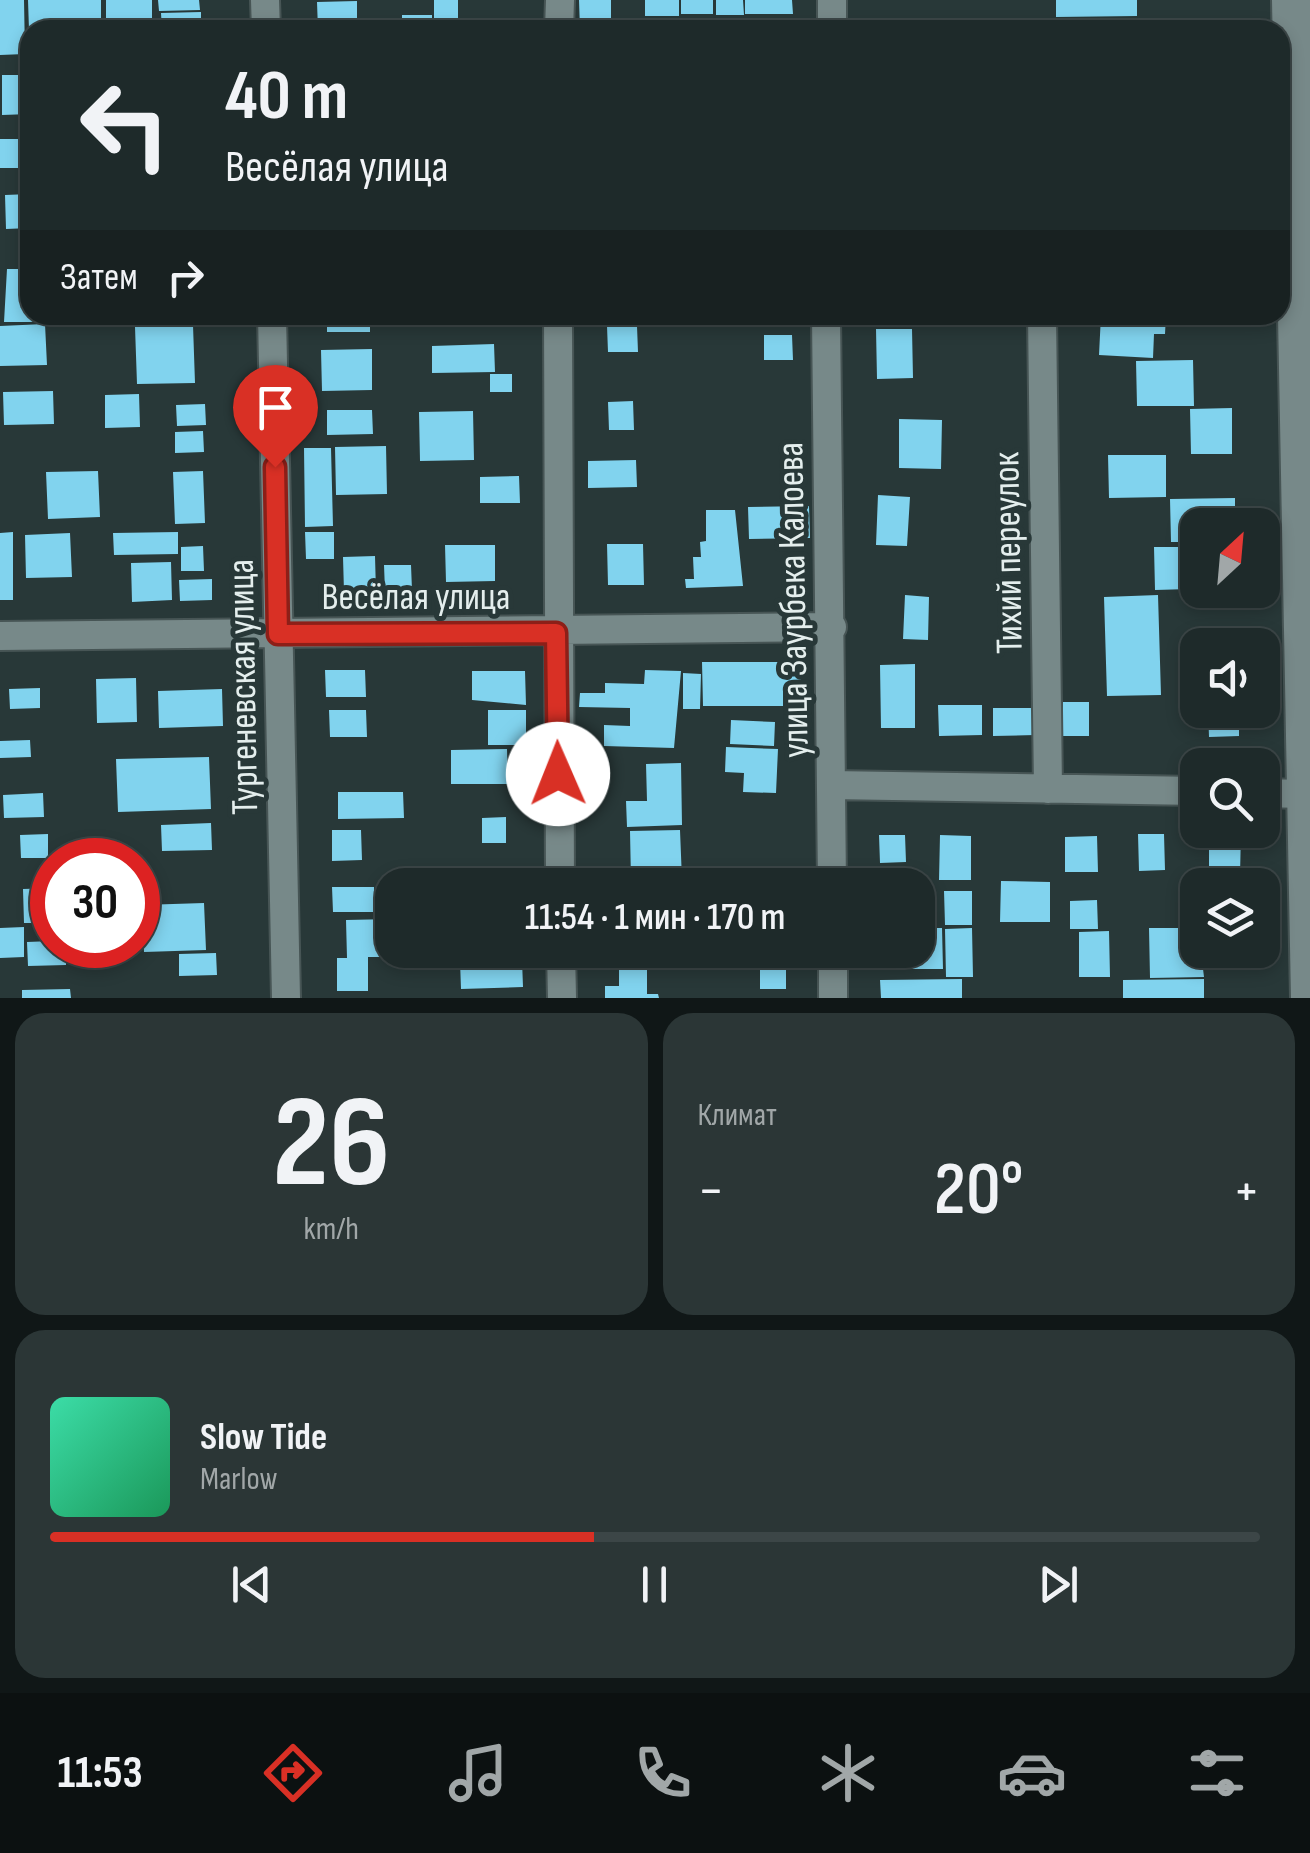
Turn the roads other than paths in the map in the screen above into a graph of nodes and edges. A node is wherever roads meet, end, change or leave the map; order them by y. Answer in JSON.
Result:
{"nodes":[{"id":1,"x":1291,"y":0,"type":"edge"},
{"id":2,"x":272,"y":325,"type":"edge"},
{"id":3,"x":558,"y":325,"type":"edge"},
{"id":4,"x":826,"y":325,"type":"edge"},
{"id":5,"x":1042,"y":325,"type":"edge"},
{"id":6,"x":832,"y":628,"type":"junction"},
{"id":7,"x":556,"y":633,"type":"junction"},
{"id":8,"x":278,"y":634,"type":"junction"},
{"id":9,"x":0,"y":636,"type":"edge"},
{"id":10,"x":832,"y":785,"type":"junction"},
{"id":11,"x":1048,"y":789,"type":"junction"},
{"id":12,"x":1180,"y":792,"type":"edge"},
{"id":13,"x":1280,"y":793,"type":"edge"},
{"id":14,"x":1306,"y":794,"type":"junction"},
{"id":15,"x":560,"y":868,"type":"edge"},
{"id":16,"x":832,"y":868,"type":"edge"},
{"id":17,"x":561,"y":968,"type":"edge"},
{"id":18,"x":833,"y":968,"type":"edge"},
{"id":19,"x":286,"y":998,"type":"edge"},
{"id":20,"x":562,"y":998,"type":"edge"},
{"id":21,"x":833,"y":998,"type":"edge"},
{"id":22,"x":1310,"y":998,"type":"edge"}],
"edges":[{"from":1,"to":14,"type":"main road"},
{"from":2,"to":8,"type":"street","name":"Тургеневская улица"},
{"from":3,"to":7,"type":"street"},
{"from":4,"to":6,"type":"street","name":"улица Заурбека Калоева"},
{"from":5,"to":11,"type":"street","name":"Тихий переулок"},
{"from":6,"to":7,"type":"street","name":"Весёлая улица"},
{"from":6,"to":10,"type":"street","name":"улица Заурбека Калоева"},
{"from":7,"to":8,"type":"street","name":"Весёлая улица"},
{"from":7,"to":15,"type":"street"},
{"from":8,"to":9,"type":"street","name":"Весёлая улица"},
{"from":8,"to":19,"type":"street","name":"Тургеневская улица"},
{"from":10,"to":11,"type":"street"},
{"from":10,"to":16,"type":"street","name":"улица Заурбека Калоева"},
{"from":11,"to":12,"type":"street"},
{"from":13,"to":14,"type":"street"},
{"from":14,"to":22,"type":"main road"},
{"from":17,"to":20,"type":"street"},
{"from":18,"to":21,"type":"street"}]}
